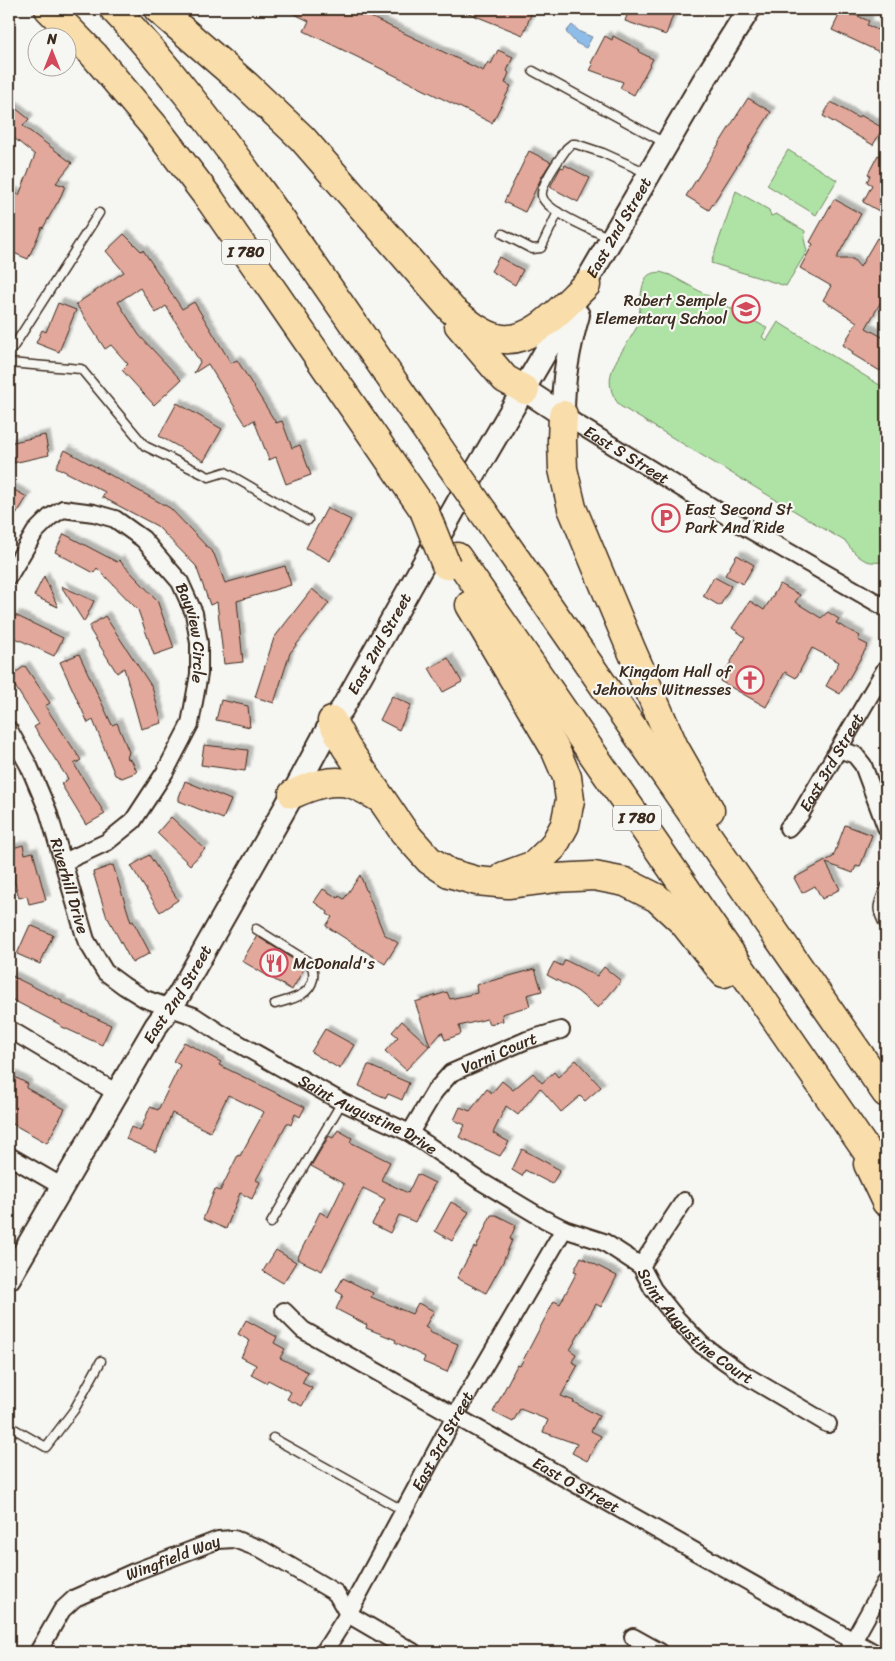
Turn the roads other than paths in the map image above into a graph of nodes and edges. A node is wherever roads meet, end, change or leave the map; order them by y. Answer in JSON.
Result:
{"nodes":[{"id":1,"x":49,"y":9,"type":"edge"},
{"id":2,"x":114,"y":9,"type":"edge"},
{"id":3,"x":158,"y":9,"type":"edge"},
{"id":4,"x":749,"y":9,"type":"edge"},
{"id":5,"x":534,"y":71,"type":"dead end"},
{"id":6,"x":667,"y":144,"type":"junction"},
{"id":7,"x":649,"y":174,"type":"junction"},
{"id":8,"x":558,"y":212,"type":"junction"},
{"id":9,"x":99,"y":213,"type":"dead end"},
{"id":10,"x":503,"y":234,"type":"dead end"},
{"id":11,"x":612,"y":239,"type":"junction"},
{"id":12,"x":586,"y":285,"type":"junction"},
{"id":13,"x":452,"y":310,"type":"junction"},
{"id":14,"x":9,"y":351,"type":"edge"},
{"id":15,"x":9,"y":362,"type":"edge"},
{"id":16,"x":525,"y":390,"type":"junction"},
{"id":17,"x":563,"y":415,"type":"junction"},
{"id":18,"x":308,"y":520,"type":"dead end"},
{"id":19,"x":452,"y":561,"type":"junction"},
{"id":20,"x":9,"y":576,"type":"edge"},
{"id":21,"x":886,"y":608,"type":"edge"},
{"id":22,"x":886,"y":668,"type":"edge"},
{"id":23,"x":332,"y":722,"type":"junction"},
{"id":24,"x":9,"y":730,"type":"edge"},
{"id":25,"x":839,"y":749,"type":"junction"},
{"id":26,"x":293,"y":794,"type":"junction"},
{"id":27,"x":381,"y":799,"type":"junction"},
{"id":28,"x":886,"y":827,"type":"edge"},
{"id":29,"x":788,"y":828,"type":"dead end"},
{"id":30,"x":64,"y":862,"type":"junction"},
{"id":31,"x":492,"y":882,"type":"junction"},
{"id":32,"x":886,"y":886,"type":"edge"},
{"id":33,"x":768,"y":923,"type":"junction"},
{"id":34,"x":886,"y":928,"type":"edge"},
{"id":35,"x":256,"y":929,"type":"dead end"},
{"id":36,"x":275,"y":1004,"type":"dead end"},
{"id":37,"x":170,"y":1007,"type":"junction"},
{"id":38,"x":9,"y":1029,"type":"edge"},
{"id":39,"x":561,"y":1030,"type":"dead end"},
{"id":40,"x":817,"y":1078,"type":"junction"},
{"id":41,"x":883,"y":1088,"type":"edge"},
{"id":42,"x":117,"y":1093,"type":"junction"},
{"id":43,"x":342,"y":1102,"type":"junction"},
{"id":44,"x":410,"y":1133,"type":"junction"},
{"id":45,"x":857,"y":1137,"type":"junction"},
{"id":46,"x":9,"y":1156,"type":"edge"},
{"id":47,"x":886,"y":1179,"type":"edge"},
{"id":48,"x":61,"y":1186,"type":"junction"},
{"id":49,"x":684,"y":1201,"type":"dead end"},
{"id":50,"x":886,"y":1202,"type":"edge"},
{"id":51,"x":271,"y":1223,"type":"dead end"},
{"id":52,"x":564,"y":1229,"type":"junction"},
{"id":53,"x":640,"y":1266,"type":"junction"},
{"id":54,"x":9,"y":1278,"type":"edge"},
{"id":55,"x":284,"y":1311,"type":"dead end"},
{"id":56,"x":101,"y":1361,"type":"dead end"},
{"id":57,"x":455,"y":1416,"type":"junction"},
{"id":58,"x":828,"y":1424,"type":"dead end"},
{"id":59,"x":9,"y":1426,"type":"edge"},
{"id":60,"x":273,"y":1438,"type":"dead end"},
{"id":61,"x":404,"y":1511,"type":"junction"},
{"id":62,"x":886,"y":1582,"type":"edge"},
{"id":63,"x":348,"y":1614,"type":"junction"},
{"id":64,"x":633,"y":1636,"type":"dead end"},
{"id":65,"x":850,"y":1647,"type":"edge"},
{"id":66,"x":38,"y":1652,"type":"edge"},
{"id":67,"x":324,"y":1652,"type":"edge"},
{"id":68,"x":413,"y":1652,"type":"edge"},
{"id":69,"x":660,"y":1652,"type":"edge"},
{"id":70,"x":873,"y":1652,"type":"edge"}],
"edges":[{"from":1,"to":19,"type":"highway","number":"I 780","bridge":true},
{"from":2,"to":33,"type":"highway","number":"I 780","bridge":true},
{"from":3,"to":13,"type":"highway"},
{"from":4,"to":6,"type":"main road","name":"East 2nd Street"},
{"from":5,"to":6,"type":"lane"},
{"from":6,"to":7,"type":"main road","name":"East 2nd Street"},
{"from":7,"to":8,"type":"lane"},
{"from":7,"to":11,"type":"main road","name":"East 2nd Street"},
{"from":8,"to":10,"type":"lane"},
{"from":8,"to":11,"type":"lane"},
{"from":9,"to":14,"type":"lane"},
{"from":11,"to":12,"type":"main road","name":"East 2nd Street"},
{"from":12,"to":13,"type":"highway"},
{"from":12,"to":16,"type":"main road","name":"East 2nd Street"},
{"from":12,"to":17,"type":"main road"},
{"from":13,"to":16,"type":"highway"},
{"from":15,"to":18,"type":"lane"},
{"from":16,"to":17,"type":"main road","name":"East S Street"},
{"from":16,"to":23,"type":"main road","name":"East 2nd Street"},
{"from":17,"to":21,"type":"street","name":"East S Street"},
{"from":17,"to":33,"type":"highway"},
{"from":19,"to":31,"type":"highway"},
{"from":19,"to":40,"type":"highway","number":"I 780"},
{"from":20,"to":30,"type":"street","name":"Bayview Circle"},
{"from":22,"to":25,"type":"street","name":"East 3rd Street"},
{"from":23,"to":26,"type":"main road","name":"East 2nd Street"},
{"from":23,"to":27,"type":"highway"},
{"from":24,"to":30,"type":"street","name":"Riverhill Drive"},
{"from":25,"to":28,"type":"street"},
{"from":25,"to":29,"type":"street","name":"East 3rd Street"},
{"from":26,"to":27,"type":"highway"},
{"from":26,"to":37,"type":"main road","name":"East 2nd Street"},
{"from":27,"to":31,"type":"highway"},
{"from":30,"to":37,"type":"street","name":"Riverhill Drive"},
{"from":31,"to":40,"type":"highway"},
{"from":32,"to":34,"type":"lane"},
{"from":33,"to":41,"type":"highway","number":"I 780"},
{"from":35,"to":36,"type":"lane"},
{"from":37,"to":42,"type":"main road","name":"East 2nd Street"},
{"from":37,"to":43,"type":"street","name":"Saint Augustine Drive"},
{"from":38,"to":42,"type":"street"},
{"from":39,"to":44,"type":"street","name":"Varni Court"},
{"from":40,"to":45,"type":"highway","number":"I 780"},
{"from":42,"to":48,"type":"main road","name":"East 2nd Street"},
{"from":43,"to":44,"type":"street","name":"Saint Augustine Drive"},
{"from":43,"to":51,"type":"lane"},
{"from":44,"to":52,"type":"street","name":"Saint Augustine Drive"},
{"from":45,"to":47,"type":"highway","number":"I 780"},
{"from":45,"to":50,"type":"highway"},
{"from":46,"to":48,"type":"street"},
{"from":48,"to":54,"type":"main road","name":"East 2nd Street"},
{"from":49,"to":53,"type":"street"},
{"from":52,"to":53,"type":"street","name":"Saint Augustine Court"},
{"from":52,"to":57,"type":"street","name":"East 3rd Street"},
{"from":53,"to":58,"type":"street","name":"Saint Augustine Court"},
{"from":55,"to":57,"type":"street","name":"East O Street"},
{"from":56,"to":59,"type":"lane"},
{"from":57,"to":61,"type":"street","name":"East 3rd Street"},
{"from":57,"to":65,"type":"street","name":"East O Street"},
{"from":60,"to":61,"type":"lane"},
{"from":61,"to":63,"type":"street","name":"East 3rd Street"},
{"from":62,"to":65,"type":"street"},
{"from":63,"to":66,"type":"street","name":"Wingfield Way"},
{"from":63,"to":67,"type":"street","name":"East 3rd Street"},
{"from":63,"to":68,"type":"street"},
{"from":64,"to":69,"type":"street"},
{"from":65,"to":70,"type":"street","name":"East O Street"}]}
